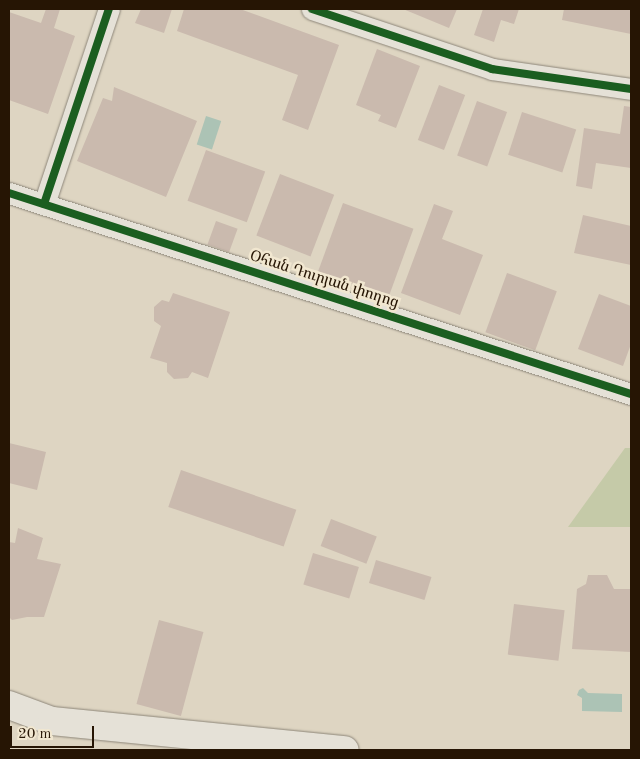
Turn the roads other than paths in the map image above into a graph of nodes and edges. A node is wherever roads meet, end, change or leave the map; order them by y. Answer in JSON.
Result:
{"nodes":[{"id":1,"x":109,"y":9,"type":"edge"},
{"id":2,"x":312,"y":9,"type":"edge"},
{"id":3,"x":631,"y":89,"type":"edge"},
{"id":4,"x":9,"y":193,"type":"edge"},
{"id":5,"x":44,"y":204,"type":"junction"},
{"id":6,"x":631,"y":394,"type":"edge"},
{"id":7,"x":9,"y":705,"type":"edge"},
{"id":8,"x":345,"y":750,"type":"edge"}],
"edges":[{"from":1,"to":5,"type":"street"},
{"from":2,"to":3,"type":"street"},
{"from":4,"to":5,"type":"street","name":"Օհան Դուրյան փողոց"},
{"from":5,"to":6,"type":"street","name":"Օհան Դուրյան փողոց"},
{"from":7,"to":8,"type":"main road"}]}
